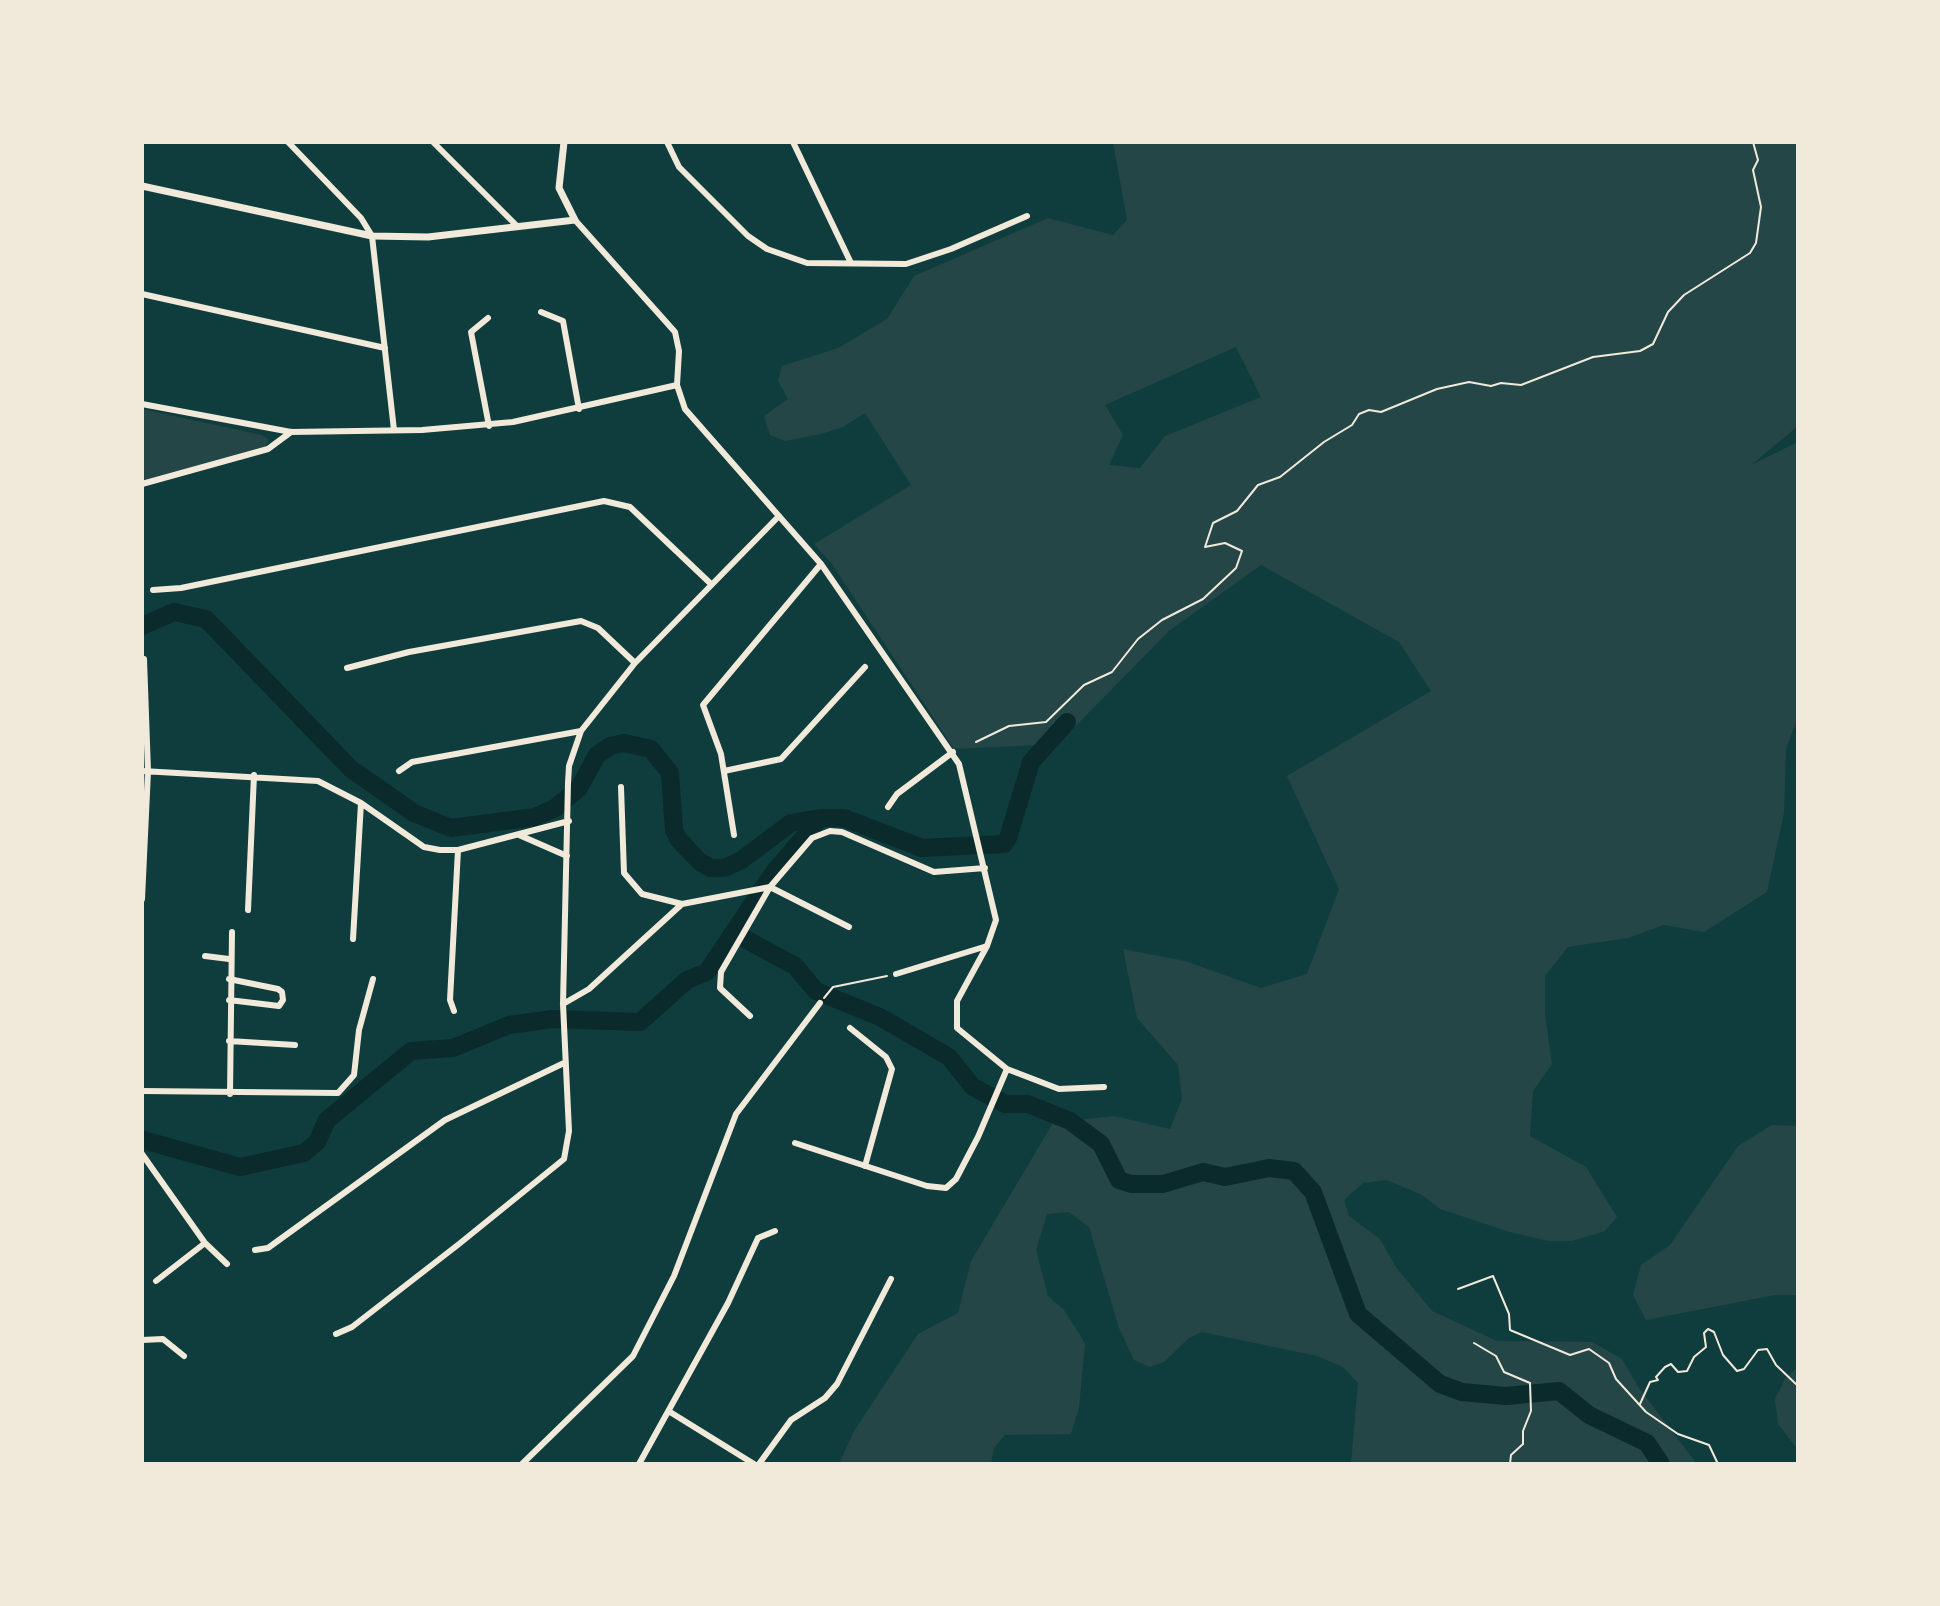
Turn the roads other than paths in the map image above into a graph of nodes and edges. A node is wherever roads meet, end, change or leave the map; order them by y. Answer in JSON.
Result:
{"nodes":[{"id":1,"x":288,"y":142,"type":"edge"},
{"id":2,"x":433,"y":142,"type":"edge"},
{"id":3,"x":564,"y":142,"type":"edge"},
{"id":4,"x":667,"y":142,"type":"edge"},
{"id":5,"x":793,"y":142,"type":"edge"},
{"id":6,"x":142,"y":186,"type":"edge"},
{"id":7,"x":1027,"y":216,"type":"dead end"},
{"id":8,"x":575,"y":220,"type":"junction"},
{"id":9,"x":518,"y":227,"type":"junction"},
{"id":10,"x":372,"y":236,"type":"junction"},
{"id":11,"x":851,"y":263,"type":"junction"},
{"id":12,"x":142,"y":294,"type":"edge"},
{"id":13,"x":541,"y":312,"type":"dead end"},
{"id":14,"x":488,"y":318,"type":"dead end"},
{"id":15,"x":385,"y":348,"type":"junction"},
{"id":16,"x":677,"y":385,"type":"junction"},
{"id":17,"x":142,"y":404,"type":"edge"},
{"id":18,"x":579,"y":409,"type":"junction"},
{"id":19,"x":489,"y":426,"type":"junction"},
{"id":20,"x":394,"y":430,"type":"junction"},
{"id":21,"x":291,"y":432,"type":"junction"},
{"id":22,"x":142,"y":484,"type":"edge"},
{"id":23,"x":779,"y":516,"type":"junction"},
{"id":24,"x":821,"y":564,"type":"junction"},
{"id":25,"x":711,"y":584,"type":"junction"},
{"id":26,"x":153,"y":590,"type":"dead end"},
{"id":27,"x":144,"y":659,"type":"dead end"},
{"id":28,"x":635,"y":663,"type":"junction"},
{"id":29,"x":865,"y":667,"type":"dead end"},
{"id":30,"x":347,"y":668,"type":"dead end"},
{"id":31,"x":581,"y":731,"type":"junction"},
{"id":32,"x":953,"y":752,"type":"junction"},
{"id":33,"x":145,"y":771,"type":"edge"},
{"id":34,"x":399,"y":771,"type":"dead end"},
{"id":35,"x":724,"y":771,"type":"junction"},
{"id":36,"x":254,"y":775,"type":"junction"},
{"id":37,"x":621,"y":787,"type":"dead end"},
{"id":38,"x":361,"y":803,"type":"junction"},
{"id":39,"x":888,"y":807,"type":"dead end"},
{"id":40,"x":569,"y":821,"type":"junction"},
{"id":41,"x":519,"y":835,"type":"junction"},
{"id":42,"x":734,"y":835,"type":"dead end"},
{"id":43,"x":458,"y":850,"type":"junction"},
{"id":44,"x":567,"y":856,"type":"junction"},
{"id":45,"x":985,"y":868,"type":"junction"},
{"id":46,"x":768,"y":888,"type":"junction"},
{"id":47,"x":142,"y":899,"type":"edge"},
{"id":48,"x":682,"y":904,"type":"junction"},
{"id":49,"x":248,"y":910,"type":"dead end"},
{"id":50,"x":849,"y":927,"type":"dead end"},
{"id":51,"x":232,"y":932,"type":"dead end"},
{"id":52,"x":353,"y":939,"type":"dead end"},
{"id":53,"x":987,"y":946,"type":"junction"},
{"id":54,"x":205,"y":956,"type":"dead end"},
{"id":55,"x":229,"y":959,"type":"junction"},
{"id":56,"x":896,"y":974,"type":"road end"},
{"id":57,"x":229,"y":979,"type":"junction"},
{"id":58,"x":373,"y":979,"type":"dead end"},
{"id":59,"x":229,"y":1000,"type":"junction"},
{"id":60,"x":820,"y":1003,"type":"road end"},
{"id":61,"x":563,"y":1007,"type":"junction"},
{"id":62,"x":454,"y":1011,"type":"dead end"},
{"id":63,"x":750,"y":1016,"type":"dead end"},
{"id":64,"x":850,"y":1028,"type":"dead end"},
{"id":65,"x":229,"y":1041,"type":"junction"},
{"id":66,"x":295,"y":1045,"type":"dead end"},
{"id":67,"x":564,"y":1063,"type":"junction"},
{"id":68,"x":1007,"y":1069,"type":"junction"},
{"id":69,"x":1104,"y":1087,"type":"dead end"},
{"id":70,"x":142,"y":1091,"type":"edge"},
{"id":71,"x":230,"y":1094,"type":"junction"},
{"id":72,"x":795,"y":1143,"type":"dead end"},
{"id":73,"x":142,"y":1154,"type":"edge"},
{"id":74,"x":865,"y":1166,"type":"junction"},
{"id":75,"x":775,"y":1231,"type":"dead end"},
{"id":76,"x":205,"y":1243,"type":"junction"},
{"id":77,"x":255,"y":1250,"type":"dead end"},
{"id":78,"x":227,"y":1264,"type":"dead end"},
{"id":79,"x":891,"y":1279,"type":"dead end"},
{"id":80,"x":156,"y":1281,"type":"dead end"},
{"id":81,"x":336,"y":1334,"type":"dead end"},
{"id":82,"x":142,"y":1340,"type":"edge"},
{"id":83,"x":184,"y":1356,"type":"dead end"},
{"id":84,"x":670,"y":1412,"type":"junction"},
{"id":85,"x":522,"y":1464,"type":"edge"},
{"id":86,"x":639,"y":1464,"type":"edge"},
{"id":87,"x":756,"y":1464,"type":"edge"}],
"edges":[{"from":1,"to":10,"type":"street"},
{"from":2,"to":9,"type":"street"},
{"from":3,"to":8,"type":"street"},
{"from":4,"to":11,"type":"street"},
{"from":5,"to":11,"type":"street"},
{"from":6,"to":10,"type":"street"},
{"from":7,"to":11,"type":"street"},
{"from":8,"to":9,"type":"street"},
{"from":8,"to":16,"type":"street"},
{"from":9,"to":10,"type":"street"},
{"from":10,"to":15,"type":"street"},
{"from":12,"to":15,"type":"street"},
{"from":13,"to":18,"type":"street"},
{"from":14,"to":19,"type":"street"},
{"from":15,"to":20,"type":"street"},
{"from":16,"to":18,"type":"street"},
{"from":16,"to":23,"type":"street"},
{"from":17,"to":21,"type":"street"},
{"from":18,"to":19,"type":"street"},
{"from":19,"to":20,"type":"street"},
{"from":20,"to":21,"type":"street"},
{"from":21,"to":22,"type":"street"},
{"from":23,"to":24,"type":"street"},
{"from":23,"to":25,"type":"street"},
{"from":24,"to":32,"type":"street"},
{"from":24,"to":35,"type":"street"},
{"from":25,"to":26,"type":"street"},
{"from":25,"to":28,"type":"street"},
{"from":27,"to":33,"type":"street"},
{"from":28,"to":30,"type":"street"},
{"from":28,"to":31,"type":"street"},
{"from":29,"to":35,"type":"street"},
{"from":31,"to":34,"type":"street"},
{"from":31,"to":40,"type":"street"},
{"from":32,"to":39,"type":"street"},
{"from":32,"to":45,"type":"street"},
{"from":33,"to":36,"type":"street"},
{"from":33,"to":47,"type":"street"},
{"from":35,"to":42,"type":"street"},
{"from":36,"to":38,"type":"street"},
{"from":36,"to":49,"type":"street"},
{"from":37,"to":48,"type":"street"},
{"from":38,"to":43,"type":"street"},
{"from":38,"to":52,"type":"street"},
{"from":40,"to":41,"type":"street"},
{"from":40,"to":44,"type":"street"},
{"from":41,"to":43,"type":"street"},
{"from":41,"to":44,"type":"street"},
{"from":43,"to":62,"type":"street"},
{"from":44,"to":61,"type":"street"},
{"from":45,"to":46,"type":"street"},
{"from":45,"to":53,"type":"street"},
{"from":46,"to":48,"type":"street"},
{"from":46,"to":50,"type":"street"},
{"from":46,"to":63,"type":"street"},
{"from":48,"to":61,"type":"street"},
{"from":51,"to":55,"type":"street"},
{"from":53,"to":56,"type":"street"},
{"from":53,"to":68,"type":"street"},
{"from":54,"to":55,"type":"street"},
{"from":55,"to":57,"type":"street"},
{"from":57,"to":59,"type":"street"},
{"from":57,"to":59,"type":"street"},
{"from":58,"to":71,"type":"street"},
{"from":59,"to":65,"type":"street"},
{"from":60,"to":85,"type":"street"},
{"from":61,"to":67,"type":"street"},
{"from":64,"to":74,"type":"street"},
{"from":65,"to":66,"type":"street"},
{"from":65,"to":71,"type":"street"},
{"from":67,"to":77,"type":"street"},
{"from":67,"to":81,"type":"street"},
{"from":68,"to":69,"type":"street"},
{"from":68,"to":74,"type":"street"},
{"from":70,"to":71,"type":"street"},
{"from":72,"to":74,"type":"street"},
{"from":73,"to":76,"type":"street"},
{"from":75,"to":84,"type":"street"},
{"from":76,"to":78,"type":"street"},
{"from":76,"to":80,"type":"street"},
{"from":79,"to":87,"type":"street"},
{"from":82,"to":83,"type":"street"},
{"from":84,"to":86,"type":"street"},
{"from":84,"to":87,"type":"street"}]}
